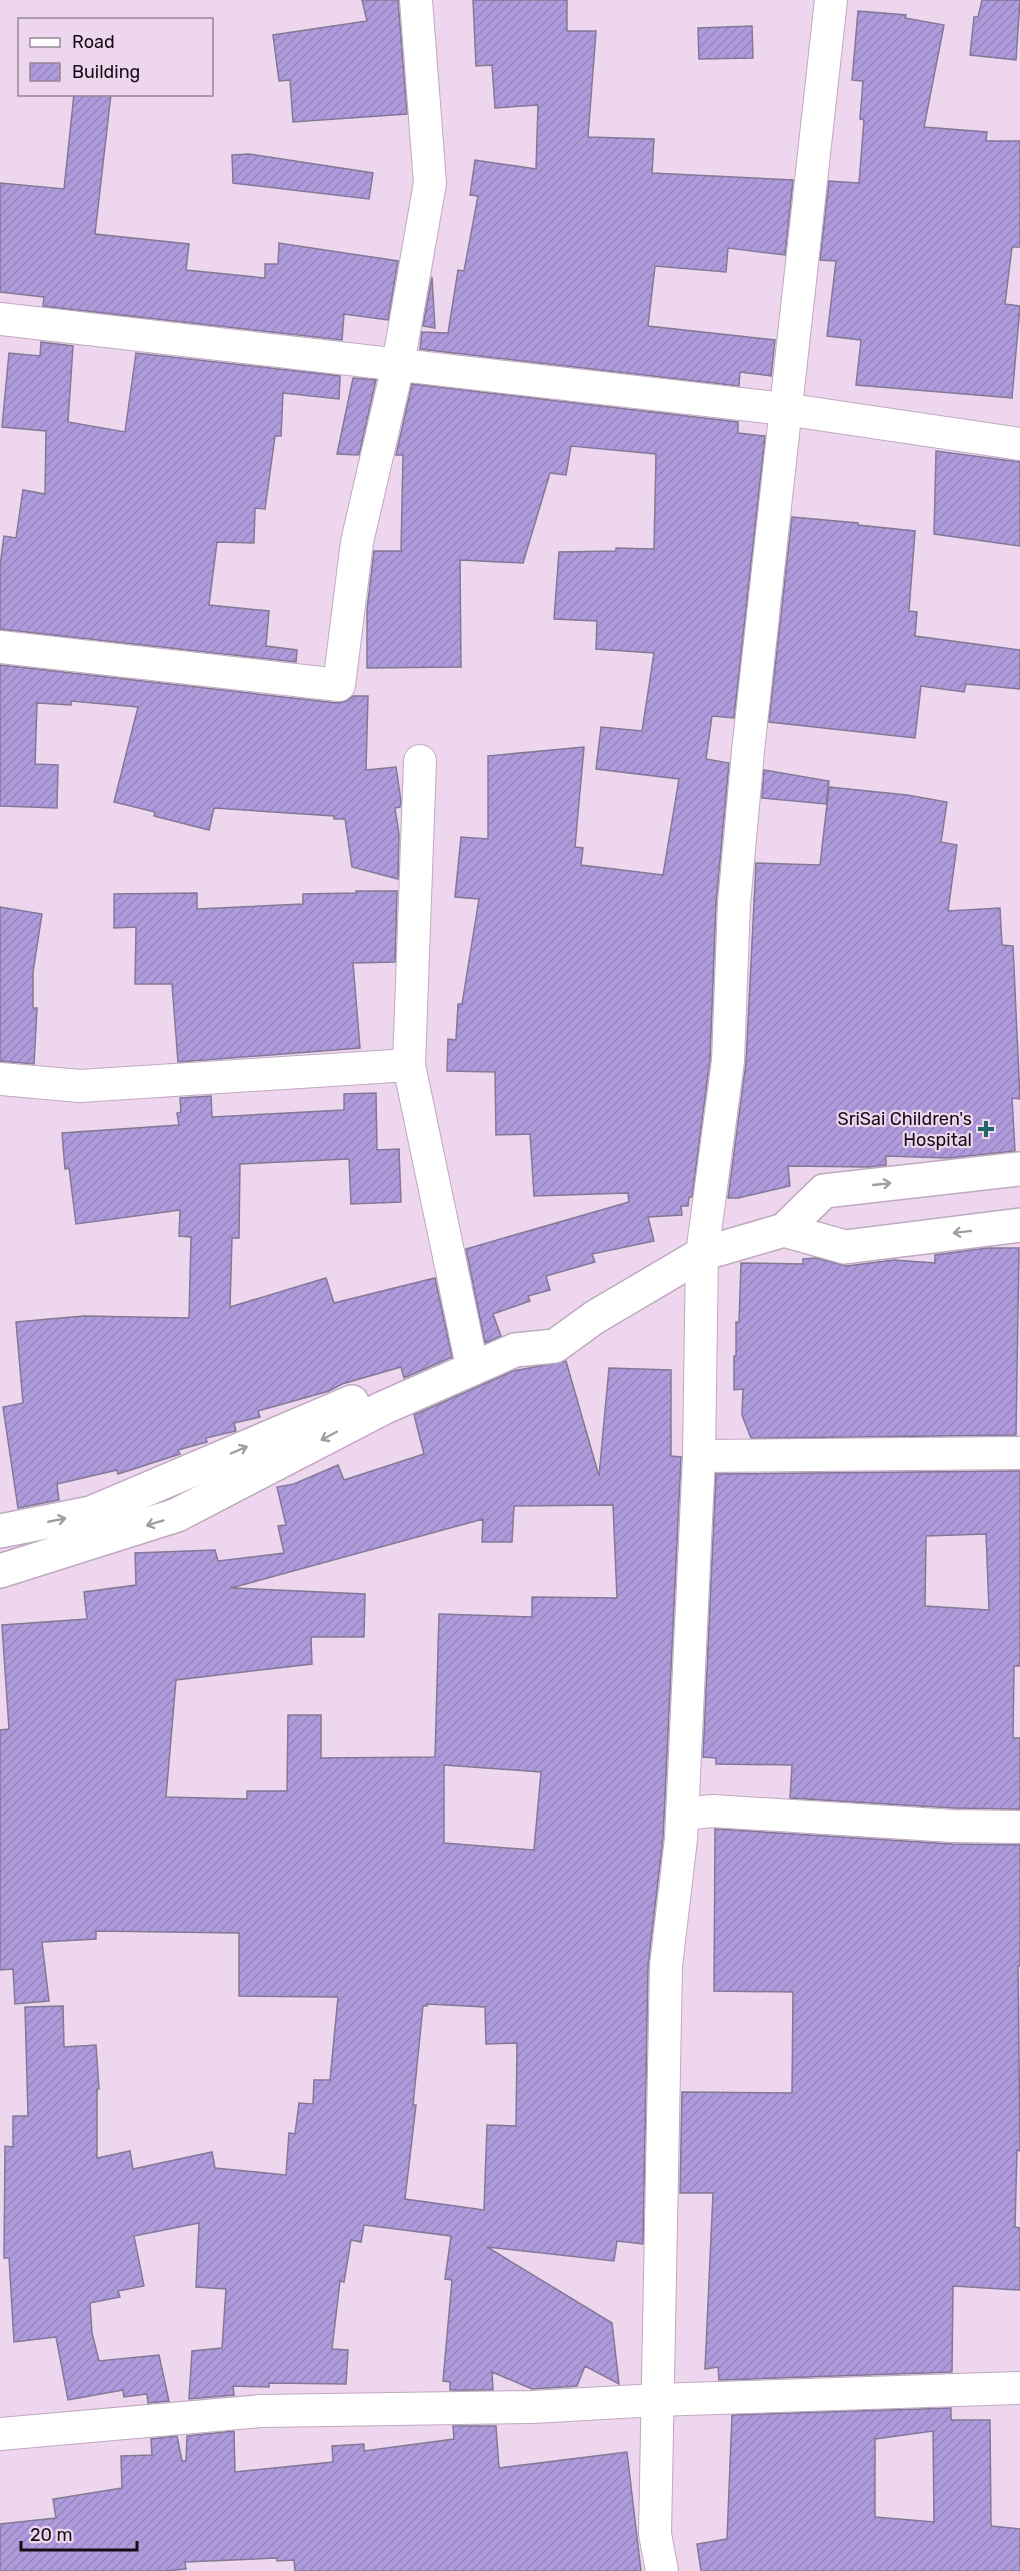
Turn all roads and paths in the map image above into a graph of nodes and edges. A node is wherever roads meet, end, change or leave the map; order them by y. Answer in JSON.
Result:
{"nodes":[{"id":1,"x":416,"y":0,"type":"edge"},
{"id":2,"x":831,"y":0,"type":"edge"},
{"id":3,"x":0,"y":319,"type":"edge"},
{"id":4,"x":398,"y":365,"type":"junction"},
{"id":5,"x":784,"y":409,"type":"junction"},
{"id":6,"x":1020,"y":444,"type":"edge"},
{"id":7,"x":0,"y":647,"type":"edge"},
{"id":8,"x":420,"y":761,"type":"dead end"},
{"id":9,"x":409,"y":1065,"type":"junction"},
{"id":10,"x":0,"y":1079,"type":"edge"},
{"id":11,"x":1020,"y":1169,"type":"edge"},
{"id":12,"x":1020,"y":1225,"type":"edge"},
{"id":13,"x":784,"y":1230,"type":"junction"},
{"id":14,"x":702,"y":1254,"type":"junction"},
{"id":15,"x":595,"y":1317,"type":"junction"},
{"id":16,"x":469,"y":1352,"type":"junction"},
{"id":17,"x":1020,"y":1453,"type":"edge"},
{"id":18,"x":699,"y":1456,"type":"junction"},
{"id":19,"x":0,"y":1531,"type":"edge"},
{"id":20,"x":0,"y":1571,"type":"edge"},
{"id":21,"x":682,"y":1814,"type":"junction"},
{"id":22,"x":1020,"y":1827,"type":"edge"},
{"id":23,"x":1020,"y":2388,"type":"edge"},
{"id":24,"x":656,"y":2400,"type":"junction"},
{"id":25,"x":0,"y":2434,"type":"edge"},
{"id":26,"x":662,"y":2571,"type":"edge"}],
"edges":[{"from":1,"to":4,"type":"street"},
{"from":2,"to":5,"type":"street"},
{"from":3,"to":4,"type":"street"},
{"from":4,"to":5,"type":"street"},
{"from":4,"to":7,"type":"street"},
{"from":5,"to":6,"type":"street"},
{"from":5,"to":14,"type":"street"},
{"from":8,"to":9,"type":"street"},
{"from":9,"to":10,"type":"street"},
{"from":9,"to":16,"type":"street"},
{"from":13,"to":11,"type":"main road","one_way":true},
{"from":12,"to":13,"type":"main road","one_way":true},
{"from":13,"to":14,"type":"main road"},
{"from":14,"to":15,"type":"main road"},
{"from":14,"to":18,"type":"street"},
{"from":15,"to":16,"type":"main road"},
{"from":15,"to":20,"type":"main road","one_way":true},
{"from":19,"to":16,"type":"main road","one_way":true},
{"from":17,"to":18,"type":"street"},
{"from":18,"to":21,"type":"street"},
{"from":21,"to":22,"type":"street"},
{"from":21,"to":24,"type":"street"},
{"from":23,"to":24,"type":"street"},
{"from":24,"to":25,"type":"street"},
{"from":24,"to":26,"type":"street"}]}
